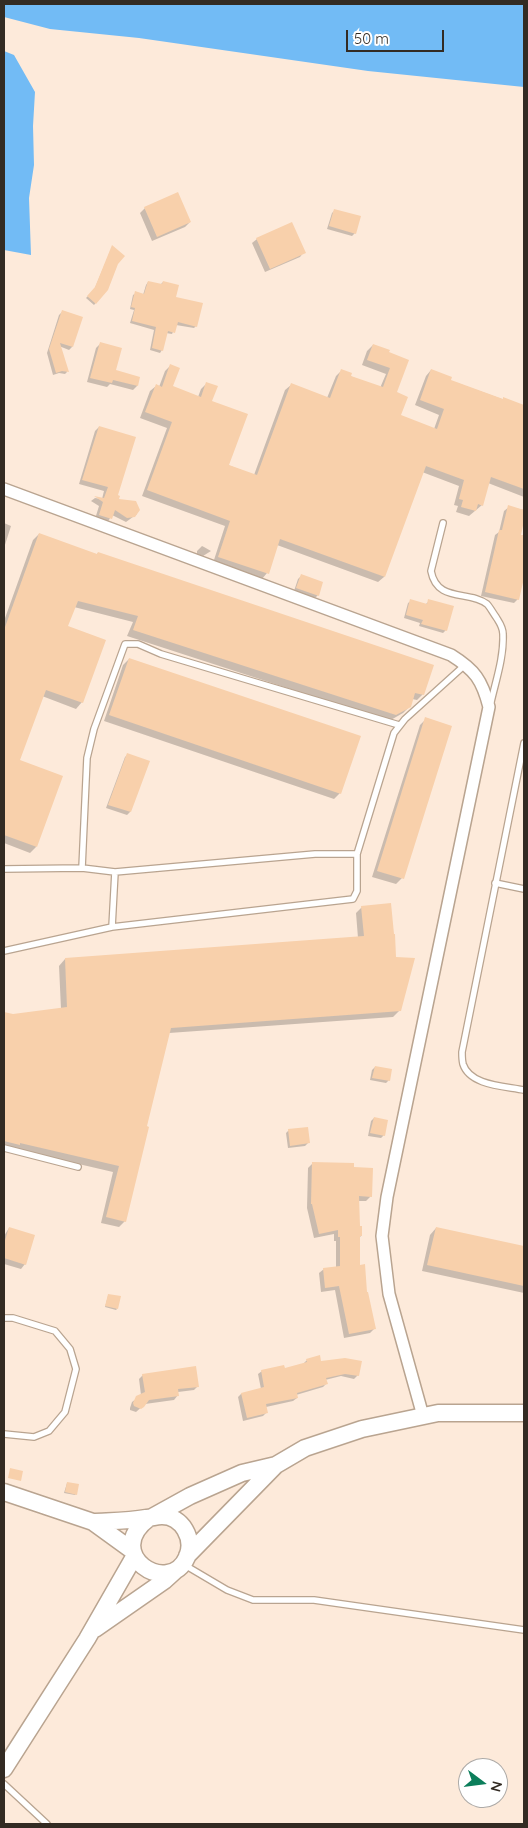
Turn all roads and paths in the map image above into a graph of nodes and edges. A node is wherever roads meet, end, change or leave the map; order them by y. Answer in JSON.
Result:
{"nodes":[{"id":1,"x":4,"y":489,"type":"edge"},
{"id":2,"x":443,"y":523,"type":"dead end"},
{"id":3,"x":466,"y":664,"type":"junction"},
{"id":4,"x":489,"y":707,"type":"junction"},
{"id":5,"x":399,"y":725,"type":"junction"},
{"id":6,"x":524,"y":743,"type":"edge"},
{"id":7,"x":357,"y":854,"type":"junction"},
{"id":8,"x":82,"y":868,"type":"junction"},
{"id":9,"x":4,"y":869,"type":"edge"},
{"id":10,"x":116,"y":872,"type":"junction"},
{"id":11,"x":495,"y":883,"type":"junction"},
{"id":12,"x":524,"y":889,"type":"edge"},
{"id":13,"x":112,"y":927,"type":"junction"},
{"id":14,"x":4,"y":951,"type":"edge"},
{"id":15,"x":524,"y":1090,"type":"edge"},
{"id":16,"x":4,"y":1148,"type":"edge"},
{"id":17,"x":78,"y":1167,"type":"dead end"},
{"id":18,"x":4,"y":1318,"type":"edge"},
{"id":19,"x":524,"y":1414,"type":"edge"},
{"id":20,"x":423,"y":1416,"type":"junction"},
{"id":21,"x":4,"y":1434,"type":"edge"},
{"id":22,"x":276,"y":1464,"type":"junction"},
{"id":23,"x":4,"y":1492,"type":"edge"},
{"id":24,"x":150,"y":1518,"type":"junction"},
{"id":25,"x":93,"y":1522,"type":"junction"},
{"id":26,"x":134,"y":1554,"type":"junction"},
{"id":27,"x":182,"y":1563,"type":"junction"},
{"id":28,"x":524,"y":1630,"type":"edge"},
{"id":29,"x":92,"y":1632,"type":"junction"},
{"id":30,"x":4,"y":1769,"type":"edge"},
{"id":31,"x":4,"y":1784,"type":"edge"},
{"id":32,"x":47,"y":1824,"type":"edge"}],
"edges":[{"from":1,"to":3,"type":"street"},
{"from":2,"to":4,"type":"lane"},
{"from":3,"to":4,"type":"street"},
{"from":3,"to":5,"type":"lane"},
{"from":4,"to":20,"type":"street"},
{"from":5,"to":7,"type":"lane"},
{"from":5,"to":8,"type":"lane"},
{"from":6,"to":11,"type":"lane"},
{"from":7,"to":10,"type":"lane"},
{"from":7,"to":13,"type":"lane"},
{"from":8,"to":9,"type":"lane"},
{"from":8,"to":10,"type":"lane"},
{"from":10,"to":13,"type":"lane"},
{"from":11,"to":12,"type":"lane"},
{"from":11,"to":15,"type":"lane"},
{"from":13,"to":14,"type":"lane"},
{"from":16,"to":17,"type":"lane"},
{"from":18,"to":21,"type":"lane"},
{"from":19,"to":20,"type":"main road"},
{"from":20,"to":22,"type":"main road"},
{"from":22,"to":24,"type":"main road"},
{"from":22,"to":27,"type":"main road"},
{"from":23,"to":25,"type":"main road"},
{"from":24,"to":25,"type":"main road"},
{"from":24,"to":26,"type":"main road"},
{"from":24,"to":27,"type":"main road"},
{"from":25,"to":26,"type":"main road"},
{"from":26,"to":27,"type":"main road"},
{"from":26,"to":29,"type":"main road"},
{"from":27,"to":28,"type":"lane"},
{"from":27,"to":29,"type":"main road"},
{"from":29,"to":30,"type":"main road"},
{"from":31,"to":32,"type":"lane"}]}
